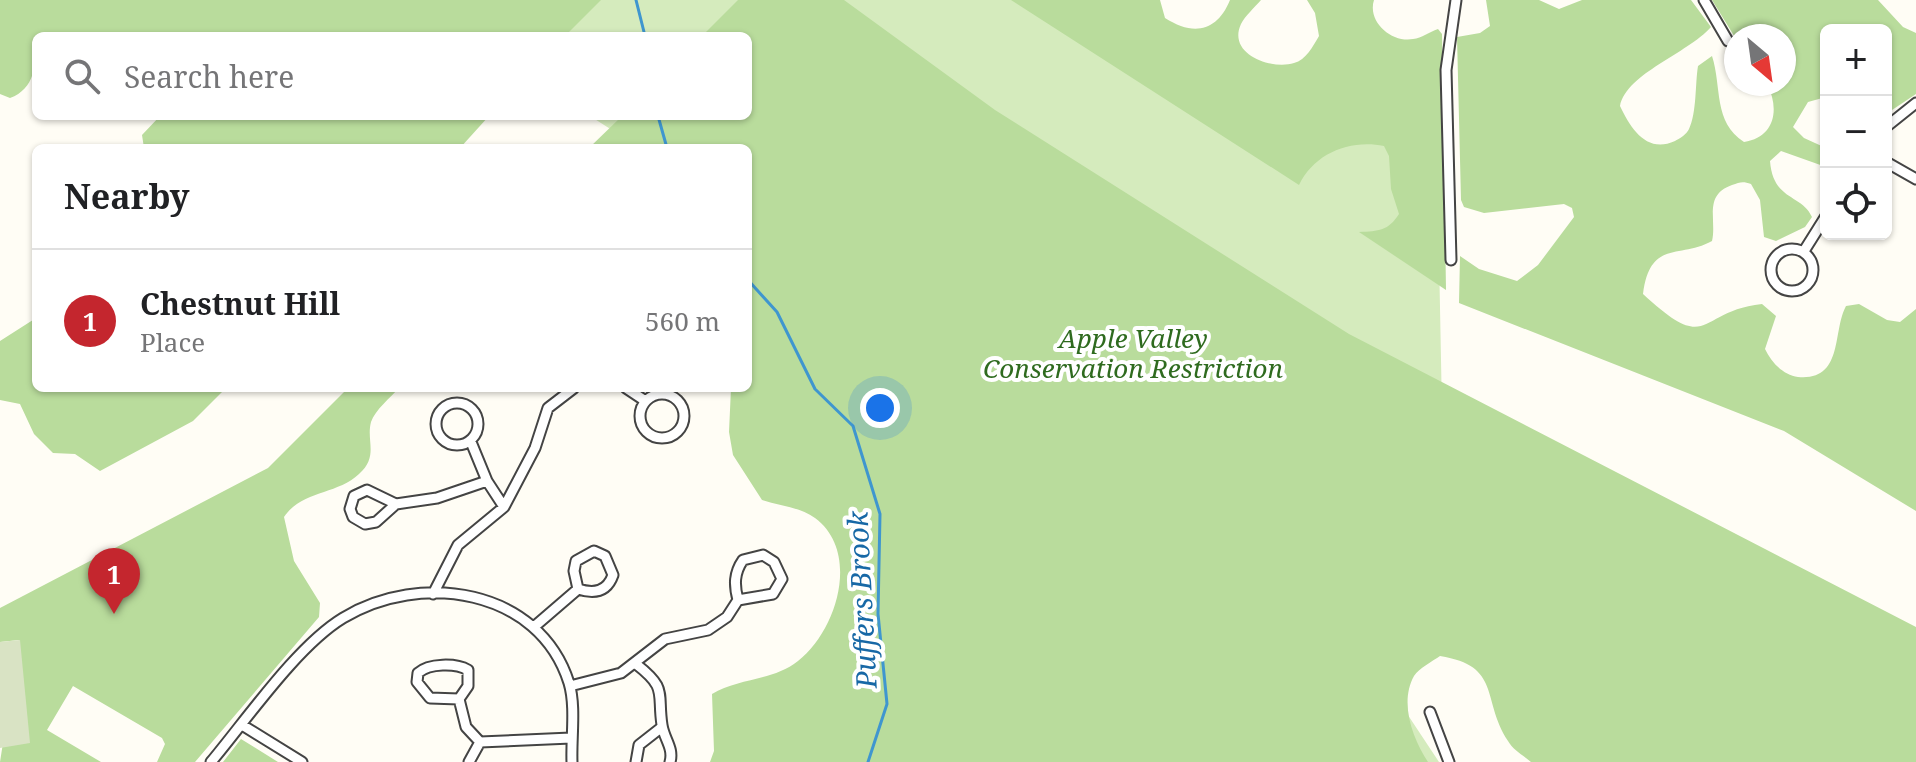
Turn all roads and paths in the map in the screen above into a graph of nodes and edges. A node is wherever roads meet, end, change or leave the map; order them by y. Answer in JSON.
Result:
{"nodes":[{"id":1,"x":1456,"y":0,"type":"edge"},
{"id":2,"x":1704,"y":0,"type":"edge"},
{"id":3,"x":1724,"y":34,"type":"edge"},
{"id":4,"x":1916,"y":103,"type":"edge"},
{"id":5,"x":1892,"y":122,"type":"edge"},
{"id":6,"x":1892,"y":165,"type":"edge"},
{"id":7,"x":1916,"y":179,"type":"edge"},
{"id":8,"x":1820,"y":226,"type":"edge"},
{"id":9,"x":1804,"y":251,"type":"junction"},
{"id":10,"x":1451,"y":260,"type":"dead end"},
{"id":11,"x":569,"y":392,"type":"edge"},
{"id":12,"x":632,"y":392,"type":"edge"},
{"id":13,"x":644,"y":400,"type":"junction"},
{"id":14,"x":471,"y":442,"type":"junction"},
{"id":15,"x":487,"y":481,"type":"junction"},
{"id":16,"x":396,"y":504,"type":"junction"},
{"id":17,"x":504,"y":507,"type":"junction"},
{"id":18,"x":578,"y":589,"type":"junction"},
{"id":19,"x":433,"y":594,"type":"junction"},
{"id":20,"x":738,"y":600,"type":"junction"},
{"id":21,"x":535,"y":626,"type":"junction"},
{"id":22,"x":636,"y":664,"type":"junction"},
{"id":23,"x":570,"y":686,"type":"junction"},
{"id":24,"x":459,"y":699,"type":"junction"},
{"id":25,"x":1430,"y":712,"type":"dead end"},
{"id":26,"x":242,"y":725,"type":"junction"},
{"id":27,"x":662,"y":727,"type":"junction"},
{"id":28,"x":571,"y":738,"type":"junction"},
{"id":29,"x":480,"y":742,"type":"junction"},
{"id":30,"x":211,"y":762,"type":"edge"},
{"id":31,"x":302,"y":762,"type":"edge"},
{"id":32,"x":469,"y":762,"type":"edge"},
{"id":33,"x":572,"y":762,"type":"edge"},
{"id":34,"x":636,"y":762,"type":"edge"},
{"id":35,"x":670,"y":762,"type":"edge"},
{"id":36,"x":1449,"y":762,"type":"edge"}],
"edges":[{"from":1,"to":10,"type":"street"},
{"from":2,"to":3,"type":"street"},
{"from":4,"to":5,"type":"street"},
{"from":6,"to":7,"type":"street"},
{"from":8,"to":9,"type":"street"},
{"from":9,"to":9,"type":"street"},
{"from":11,"to":17,"type":"street"},
{"from":12,"to":13,"type":"street"},
{"from":13,"to":13,"type":"street"},
{"from":14,"to":14,"type":"street"},
{"from":14,"to":15,"type":"street"},
{"from":15,"to":16,"type":"street"},
{"from":15,"to":17,"type":"street"},
{"from":16,"to":16,"type":"street"},
{"from":17,"to":19,"type":"street"},
{"from":18,"to":18,"type":"street"},
{"from":18,"to":21,"type":"street"},
{"from":19,"to":21,"type":"street"},
{"from":19,"to":26,"type":"street"},
{"from":20,"to":20,"type":"street"},
{"from":20,"to":22,"type":"street"},
{"from":21,"to":23,"type":"street"},
{"from":22,"to":23,"type":"street"},
{"from":22,"to":27,"type":"street"},
{"from":23,"to":28,"type":"street"},
{"from":24,"to":24,"type":"street"},
{"from":24,"to":29,"type":"street"},
{"from":25,"to":36,"type":"street"},
{"from":26,"to":30,"type":"street"},
{"from":26,"to":31,"type":"street"},
{"from":27,"to":34,"type":"street"},
{"from":27,"to":35,"type":"street"},
{"from":28,"to":29,"type":"street"},
{"from":28,"to":33,"type":"street"},
{"from":29,"to":32,"type":"street"}]}
